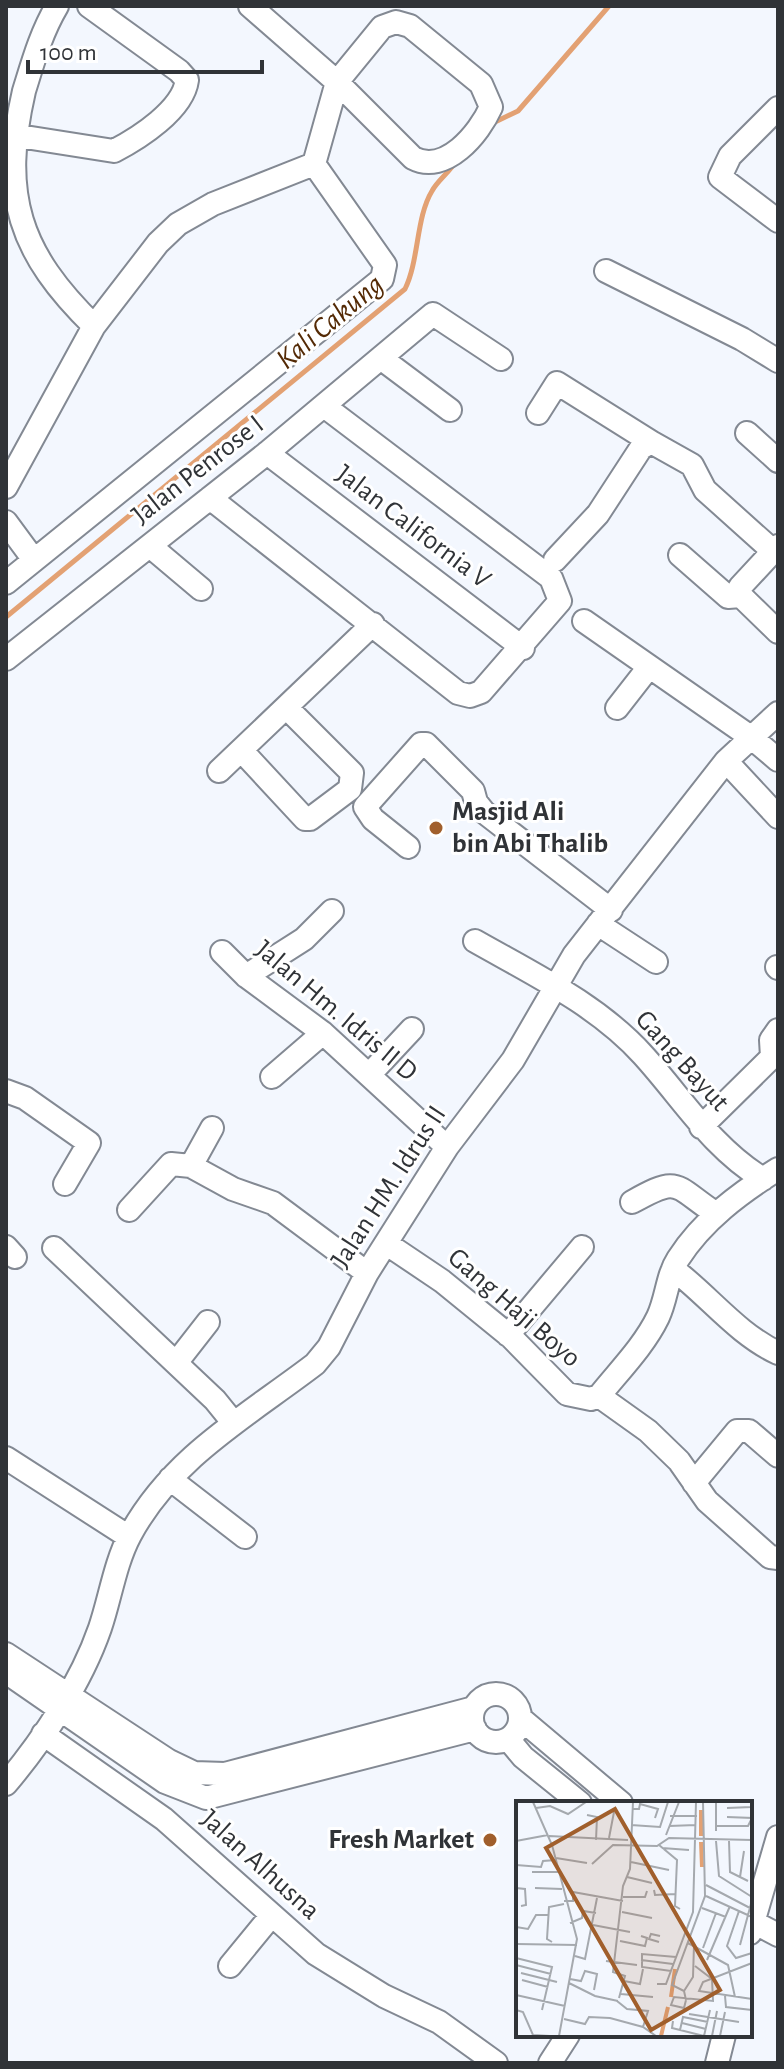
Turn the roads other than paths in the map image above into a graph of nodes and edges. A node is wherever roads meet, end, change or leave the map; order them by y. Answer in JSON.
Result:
{"nodes":[{"id":1,"x":57,"y":6,"type":"edge"},
{"id":2,"x":89,"y":6,"type":"edge"},
{"id":3,"x":250,"y":6,"type":"edge"},
{"id":4,"x":337,"y":82,"type":"junction"},
{"id":5,"x":778,"y":108,"type":"edge"},
{"id":6,"x":9,"y":134,"type":"edge"},
{"id":7,"x":314,"y":164,"type":"junction"},
{"id":8,"x":778,"y":221,"type":"edge"},
{"id":9,"x":606,"y":271,"type":"dead end"},
{"id":10,"x":94,"y":326,"type":"junction"},
{"id":11,"x":382,"y":359,"type":"junction"},
{"id":12,"x":501,"y":359,"type":"dead end"},
{"id":13,"x":778,"y":361,"type":"edge"},
{"id":14,"x":324,"y":406,"type":"junction"},
{"id":15,"x":450,"y":410,"type":"dead end"},
{"id":16,"x":538,"y":413,"type":"dead end"},
{"id":17,"x":747,"y":433,"type":"dead end"},
{"id":18,"x":651,"y":442,"type":"junction"},
{"id":19,"x":267,"y":453,"type":"junction"},
{"id":20,"x":778,"y":461,"type":"edge"},
{"id":21,"x":6,"y":487,"type":"edge"},
{"id":22,"x":210,"y":498,"type":"junction"},
{"id":23,"x":6,"y":522,"type":"edge"},
{"id":24,"x":150,"y":546,"type":"junction"},
{"id":25,"x":776,"y":548,"type":"edge"},
{"id":26,"x":680,"y":555,"type":"dead end"},
{"id":27,"x":34,"y":560,"type":"junction"},
{"id":28,"x":555,"y":560,"type":"dead end"},
{"id":29,"x":6,"y":583,"type":"edge"},
{"id":30,"x":201,"y":589,"type":"dead end"},
{"id":31,"x":741,"y":596,"type":"junction"},
{"id":32,"x":584,"y":621,"type":"dead end"},
{"id":33,"x":373,"y":624,"type":"junction"},
{"id":34,"x":778,"y":632,"type":"edge"},
{"id":35,"x":523,"y":648,"type":"junction"},
{"id":36,"x":6,"y":659,"type":"edge"},
{"id":37,"x":649,"y":667,"type":"junction"},
{"id":38,"x":287,"y":708,"type":"junction"},
{"id":39,"x":617,"y":708,"type":"dead end"},
{"id":40,"x":778,"y":713,"type":"edge"},
{"id":41,"x":752,"y":738,"type":"junction"},
{"id":42,"x":241,"y":750,"type":"junction"},
{"id":43,"x":778,"y":760,"type":"edge"},
{"id":44,"x":726,"y":761,"type":"junction"},
{"id":45,"x":219,"y":771,"type":"dead end"},
{"id":46,"x":778,"y":817,"type":"edge"},
{"id":47,"x":408,"y":847,"type":"dead end"},
{"id":48,"x":332,"y":911,"type":"dead end"},
{"id":49,"x":605,"y":917,"type":"junction"},
{"id":50,"x":475,"y":941,"type":"dead end"},
{"id":51,"x":222,"y":952,"type":"dead end"},
{"id":52,"x":656,"y":962,"type":"dead end"},
{"id":53,"x":246,"y":976,"type":"junction"},
{"id":54,"x":553,"y":985,"type":"junction"},
{"id":55,"x":412,"y":1029,"type":"dead end"},
{"id":56,"x":778,"y":1030,"type":"edge"},
{"id":57,"x":323,"y":1033,"type":"junction"},
{"id":58,"x":776,"y":1056,"type":"edge"},
{"id":59,"x":369,"y":1075,"type":"junction"},
{"id":60,"x":272,"y":1077,"type":"dead end"},
{"id":61,"x":6,"y":1091,"type":"edge"},
{"id":62,"x":701,"y":1127,"type":"junction"},
{"id":63,"x":212,"y":1128,"type":"dead end"},
{"id":64,"x":447,"y":1147,"type":"junction"},
{"id":65,"x":191,"y":1166,"type":"junction"},
{"id":66,"x":770,"y":1174,"type":"edge"},
{"id":67,"x":65,"y":1184,"type":"dead end"},
{"id":68,"x":632,"y":1202,"type":"dead end"},
{"id":69,"x":129,"y":1210,"type":"dead end"},
{"id":70,"x":715,"y":1213,"type":"junction"},
{"id":71,"x":387,"y":1244,"type":"junction"},
{"id":72,"x":582,"y":1247,"type":"dead end"},
{"id":73,"x":54,"y":1248,"type":"dead end"},
{"id":74,"x":673,"y":1269,"type":"junction"},
{"id":75,"x":367,"y":1273,"type":"junction"},
{"id":76,"x":208,"y":1322,"type":"dead end"},
{"id":77,"x":508,"y":1335,"type":"junction"},
{"id":78,"x":778,"y":1353,"type":"edge"},
{"id":79,"x":176,"y":1363,"type":"junction"},
{"id":80,"x":599,"y":1396,"type":"junction"},
{"id":81,"x":232,"y":1421,"type":"junction"},
{"id":82,"x":778,"y":1456,"type":"edge"},
{"id":83,"x":6,"y":1458,"type":"edge"},
{"id":84,"x":170,"y":1479,"type":"junction"},
{"id":85,"x":694,"y":1483,"type":"junction"},
{"id":86,"x":129,"y":1537,"type":"junction"},
{"id":87,"x":245,"y":1537,"type":"dead end"},
{"id":88,"x":778,"y":1558,"type":"edge"},
{"id":89,"x":6,"y":1654,"type":"edge"},
{"id":90,"x":6,"y":1672,"type":"edge"},
{"id":91,"x":64,"y":1700,"type":"junction"},
{"id":92,"x":520,"y":1718,"type":"junction"},
{"id":93,"x":474,"y":1719,"type":"junction"},
{"id":94,"x":43,"y":1734,"type":"junction"},
{"id":95,"x":508,"y":1739,"type":"junction"},
{"id":96,"x":6,"y":1784,"type":"edge"},
{"id":97,"x":578,"y":1801,"type":"edge"},
{"id":98,"x":619,"y":1801,"type":"edge"},
{"id":99,"x":778,"y":1837,"type":"edge"},
{"id":100,"x":271,"y":1916,"type":"junction"},
{"id":101,"x":752,"y":1916,"type":"edge"},
{"id":102,"x":778,"y":1935,"type":"edge"},
{"id":103,"x":230,"y":1966,"type":"dead end"},
{"id":104,"x":567,"y":2037,"type":"edge"},
{"id":105,"x":724,"y":2037,"type":"edge"},
{"id":106,"x":496,"y":2063,"type":"edge"},
{"id":107,"x":550,"y":2063,"type":"edge"},
{"id":108,"x":717,"y":2063,"type":"edge"}],
"edges":[{"from":1,"to":6,"type":"street"},
{"from":2,"to":6,"type":"street"},
{"from":3,"to":4,"type":"street"},
{"from":4,"to":4,"type":"street"},
{"from":4,"to":7,"type":"street"},
{"from":5,"to":8,"type":"street"},
{"from":6,"to":10,"type":"street"},
{"from":7,"to":10,"type":"street"},
{"from":7,"to":27,"type":"street"},
{"from":9,"to":13,"type":"street"},
{"from":10,"to":21,"type":"street"},
{"from":11,"to":12,"type":"street","name":"Jalan Penrose I"},
{"from":11,"to":14,"type":"street","name":"Jalan Penrose I"},
{"from":11,"to":15,"type":"street"},
{"from":14,"to":19,"type":"street","name":"Jalan Penrose I"},
{"from":14,"to":35,"type":"street"},
{"from":16,"to":18,"type":"street"},
{"from":17,"to":20,"type":"street"},
{"from":18,"to":25,"type":"street"},
{"from":18,"to":28,"type":"street"},
{"from":19,"to":22,"type":"street","name":"Jalan Penrose I"},
{"from":19,"to":35,"type":"street","name":"Jalan California V"},
{"from":22,"to":24,"type":"street","name":"Jalan Penrose I"},
{"from":22,"to":33,"type":"street"},
{"from":23,"to":27,"type":"street"},
{"from":24,"to":30,"type":"street"},
{"from":24,"to":36,"type":"street","name":"Jalan Penrose I"},
{"from":25,"to":31,"type":"street"},
{"from":26,"to":31,"type":"street"},
{"from":27,"to":29,"type":"street"},
{"from":31,"to":34,"type":"street"},
{"from":32,"to":37,"type":"street"},
{"from":33,"to":35,"type":"street"},
{"from":33,"to":38,"type":"street"},
{"from":37,"to":39,"type":"street"},
{"from":37,"to":41,"type":"street"},
{"from":38,"to":42,"type":"street"},
{"from":38,"to":42,"type":"street"},
{"from":40,"to":41,"type":"street","name":"Jalan HM. Idrus II"},
{"from":41,"to":43,"type":"street"},
{"from":41,"to":44,"type":"street","name":"Jalan HM. Idrus II"},
{"from":42,"to":45,"type":"street"},
{"from":44,"to":46,"type":"street"},
{"from":44,"to":49,"type":"street","name":"Jalan HM. Idrus II"},
{"from":47,"to":49,"type":"street"},
{"from":48,"to":53,"type":"street"},
{"from":49,"to":52,"type":"street"},
{"from":49,"to":54,"type":"street","name":"Jalan HM. Idrus II"},
{"from":50,"to":54,"type":"street","name":"Gang Bayut"},
{"from":51,"to":53,"type":"street","name":"Jalan Hm. Idris II D"},
{"from":53,"to":57,"type":"street","name":"Jalan Hm. Idris II D"},
{"from":54,"to":62,"type":"street","name":"Gang Bayut"},
{"from":54,"to":64,"type":"street","name":"Jalan HM. Idrus II"},
{"from":55,"to":59,"type":"street"},
{"from":56,"to":58,"type":"street"},
{"from":57,"to":59,"type":"street","name":"Jalan Hm. Idris II D"},
{"from":57,"to":60,"type":"street"},
{"from":58,"to":62,"type":"street"},
{"from":59,"to":64,"type":"street","name":"Jalan Hm. Idris II D"},
{"from":61,"to":67,"type":"street"},
{"from":62,"to":66,"type":"street","name":"Gang Bayut"},
{"from":63,"to":65,"type":"street"},
{"from":64,"to":71,"type":"street","name":"Jalan HM. Idrus II"},
{"from":65,"to":69,"type":"street"},
{"from":65,"to":75,"type":"street"},
{"from":66,"to":70,"type":"street","name":"Gang Haji Boyo"},
{"from":68,"to":70,"type":"street"},
{"from":70,"to":74,"type":"street","name":"Gang Haji Boyo"},
{"from":71,"to":75,"type":"street","name":"Jalan HM. Idrus II"},
{"from":71,"to":77,"type":"street","name":"Gang Haji Boyo"},
{"from":72,"to":77,"type":"street"},
{"from":73,"to":79,"type":"street"},
{"from":74,"to":78,"type":"street"},
{"from":74,"to":80,"type":"street","name":"Gang Haji Boyo"},
{"from":75,"to":81,"type":"street","name":"Jalan HM. Idrus II"},
{"from":76,"to":79,"type":"street"},
{"from":77,"to":80,"type":"street","name":"Gang Haji Boyo"},
{"from":79,"to":81,"type":"street"},
{"from":80,"to":85,"type":"street"},
{"from":81,"to":84,"type":"street","name":"Jalan HM. Idrus II"},
{"from":82,"to":85,"type":"street"},
{"from":83,"to":86,"type":"street"},
{"from":84,"to":86,"type":"street","name":"Jalan HM. Idrus II"},
{"from":84,"to":87,"type":"street"},
{"from":85,"to":88,"type":"street"},
{"from":86,"to":91,"type":"street","name":"Jalan HM. Idrus II"},
{"from":89,"to":91,"type":"street"},
{"from":90,"to":91,"type":"street"},
{"from":91,"to":93,"type":"street"},
{"from":91,"to":94,"type":"street","name":"Jalan HM. Idrus II"},
{"from":92,"to":93,"type":"street"},
{"from":92,"to":95,"type":"street"},
{"from":92,"to":98,"type":"street"},
{"from":93,"to":95,"type":"street"},
{"from":94,"to":96,"type":"street"},
{"from":94,"to":100,"type":"street","name":"Jalan Alhusna"},
{"from":95,"to":97,"type":"street"},
{"from":99,"to":101,"type":"street"},
{"from":100,"to":103,"type":"street"},
{"from":100,"to":106,"type":"street","name":"Jalan Alhusna"},
{"from":101,"to":102,"type":"street"},
{"from":104,"to":107,"type":"street"},
{"from":105,"to":108,"type":"street"}]}
